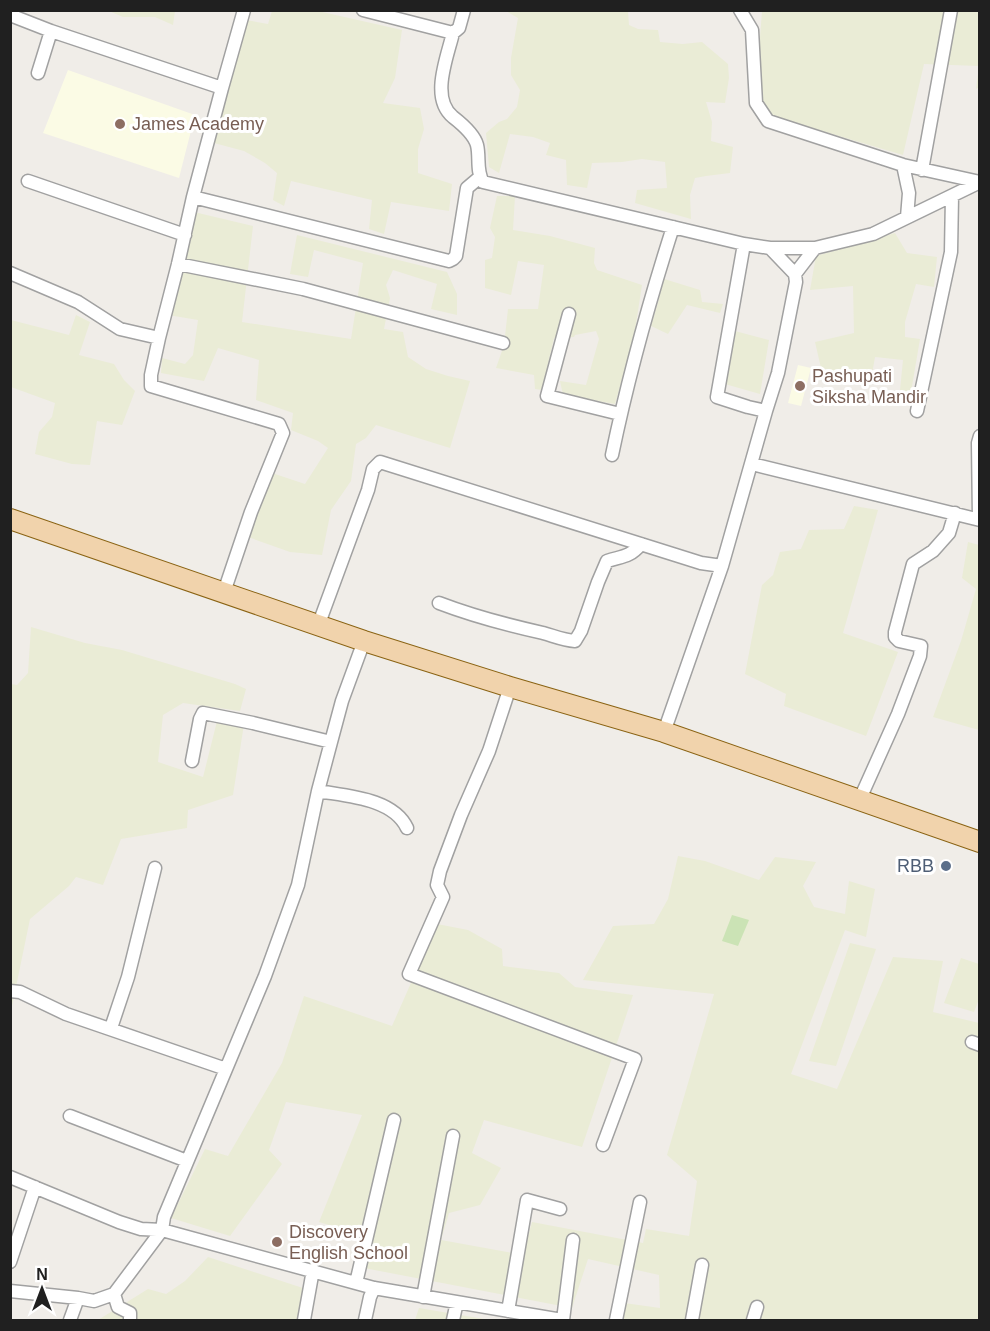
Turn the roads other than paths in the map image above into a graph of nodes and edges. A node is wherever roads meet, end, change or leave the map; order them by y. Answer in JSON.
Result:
{"nodes":[{"id":1,"x":244,"y":10,"type":"edge"},
{"id":2,"x":363,"y":10,"type":"edge"},
{"id":3,"x":464,"y":10,"type":"edge"},
{"id":4,"x":740,"y":10,"type":"edge"},
{"id":5,"x":951,"y":10,"type":"edge"},
{"id":6,"x":10,"y":15,"type":"edge"},
{"id":7,"x":51,"y":31,"type":"junction"},
{"id":8,"x":453,"y":33,"type":"junction"},
{"id":9,"x":38,"y":73,"type":"dead end"},
{"id":10,"x":222,"y":88,"type":"junction"},
{"id":11,"x":903,"y":165,"type":"junction"},
{"id":12,"x":922,"y":170,"type":"junction"},
{"id":13,"x":480,"y":177,"type":"junction"},
{"id":14,"x":28,"y":181,"type":"dead end"},
{"id":15,"x":980,"y":182,"type":"edge"},
{"id":16,"x":952,"y":196,"type":"junction"},
{"id":17,"x":193,"y":197,"type":"junction"},
{"id":18,"x":908,"y":218,"type":"junction"},
{"id":19,"x":674,"y":227,"type":"junction"},
{"id":20,"x":185,"y":235,"type":"junction"},
{"id":21,"x":744,"y":244,"type":"junction"},
{"id":22,"x":770,"y":248,"type":"junction"},
{"id":23,"x":815,"y":248,"type":"junction"},
{"id":24,"x":178,"y":264,"type":"junction"},
{"id":25,"x":10,"y":273,"type":"edge"},
{"id":26,"x":795,"y":274,"type":"junction"},
{"id":27,"x":569,"y":314,"type":"dead end"},
{"id":28,"x":159,"y":338,"type":"junction"},
{"id":29,"x":503,"y":343,"type":"dead end"},
{"id":30,"x":766,"y":411,"type":"junction"},
{"id":31,"x":917,"y":411,"type":"dead end"},
{"id":32,"x":620,"y":414,"type":"junction"},
{"id":33,"x":980,"y":436,"type":"edge"},
{"id":34,"x":612,"y":455,"type":"dead end"},
{"id":35,"x":752,"y":464,"type":"junction"},
{"id":36,"x":955,"y":513,"type":"junction"},
{"id":37,"x":10,"y":519,"type":"edge"},
{"id":38,"x":979,"y":520,"type":"edge"},
{"id":39,"x":641,"y":544,"type":"junction"},
{"id":40,"x":722,"y":566,"type":"junction"},
{"id":41,"x":224,"y":592,"type":"junction"},
{"id":42,"x":439,"y":603,"type":"dead end"},
{"id":43,"x":318,"y":626,"type":"junction"},
{"id":44,"x":364,"y":641,"type":"junction"},
{"id":45,"x":510,"y":687,"type":"junction"},
{"id":46,"x":664,"y":732,"type":"junction"},
{"id":47,"x":331,"y":742,"type":"junction"},
{"id":48,"x":192,"y":761,"type":"dead end"},
{"id":49,"x":318,"y":791,"type":"junction"},
{"id":50,"x":859,"y":801,"type":"junction"},
{"id":51,"x":407,"y":828,"type":"dead end"},
{"id":52,"x":980,"y":842,"type":"edge"},
{"id":53,"x":155,"y":868,"type":"dead end"},
{"id":54,"x":10,"y":991,"type":"edge"},
{"id":55,"x":111,"y":1028,"type":"junction"},
{"id":56,"x":226,"y":1069,"type":"junction"},
{"id":57,"x":70,"y":1116,"type":"dead end"},
{"id":58,"x":394,"y":1120,"type":"dead end"},
{"id":59,"x":453,"y":1136,"type":"dead end"},
{"id":60,"x":603,"y":1145,"type":"dead end"},
{"id":61,"x":187,"y":1161,"type":"junction"},
{"id":62,"x":10,"y":1177,"type":"edge"},
{"id":63,"x":34,"y":1187,"type":"junction"},
{"id":64,"x":640,"y":1202,"type":"dead end"},
{"id":65,"x":560,"y":1209,"type":"dead end"},
{"id":66,"x":162,"y":1230,"type":"junction"},
{"id":67,"x":573,"y":1240,"type":"dead end"},
{"id":68,"x":10,"y":1262,"type":"edge"},
{"id":69,"x":702,"y":1265,"type":"dead end"},
{"id":70,"x":313,"y":1270,"type":"junction"},
{"id":71,"x":356,"y":1283,"type":"junction"},
{"id":72,"x":374,"y":1288,"type":"junction"},
{"id":73,"x":10,"y":1292,"type":"edge"},
{"id":74,"x":114,"y":1294,"type":"junction"},
{"id":75,"x":423,"y":1297,"type":"junction"},
{"id":76,"x":78,"y":1298,"type":"junction"},
{"id":77,"x":457,"y":1302,"type":"junction"},
{"id":78,"x":757,"y":1307,"type":"dead end"},
{"id":79,"x":508,"y":1311,"type":"junction"},
{"id":80,"x":545,"y":1319,"type":"edge"},
{"id":81,"x":70,"y":1320,"type":"edge"},
{"id":82,"x":130,"y":1320,"type":"edge"},
{"id":83,"x":304,"y":1320,"type":"edge"},
{"id":84,"x":365,"y":1320,"type":"edge"},
{"id":85,"x":453,"y":1320,"type":"edge"},
{"id":86,"x":562,"y":1320,"type":"edge"},
{"id":87,"x":616,"y":1320,"type":"edge"},
{"id":88,"x":692,"y":1320,"type":"edge"},
{"id":89,"x":753,"y":1320,"type":"edge"}],
"edges":[{"from":1,"to":10,"type":"street"},
{"from":2,"to":8,"type":"street"},
{"from":3,"to":8,"type":"street"},
{"from":4,"to":11,"type":"street"},
{"from":5,"to":12,"type":"street"},
{"from":6,"to":7,"type":"street"},
{"from":7,"to":9,"type":"street"},
{"from":7,"to":10,"type":"street"},
{"from":8,"to":13,"type":"street"},
{"from":10,"to":17,"type":"street"},
{"from":11,"to":12,"type":"street"},
{"from":11,"to":18,"type":"street"},
{"from":12,"to":15,"type":"street"},
{"from":13,"to":17,"type":"street"},
{"from":13,"to":19,"type":"street"},
{"from":14,"to":20,"type":"street"},
{"from":15,"to":16,"type":"street"},
{"from":16,"to":18,"type":"street"},
{"from":16,"to":31,"type":"street"},
{"from":17,"to":20,"type":"street"},
{"from":18,"to":23,"type":"street"},
{"from":19,"to":21,"type":"street"},
{"from":19,"to":32,"type":"street"},
{"from":20,"to":24,"type":"street"},
{"from":21,"to":22,"type":"street"},
{"from":21,"to":30,"type":"street"},
{"from":22,"to":23,"type":"street"},
{"from":22,"to":26,"type":"street"},
{"from":23,"to":26,"type":"street"},
{"from":24,"to":28,"type":"street"},
{"from":24,"to":29,"type":"street"},
{"from":25,"to":28,"type":"street"},
{"from":26,"to":30,"type":"street"},
{"from":27,"to":32,"type":"street"},
{"from":28,"to":41,"type":"street"},
{"from":30,"to":35,"type":"street"},
{"from":32,"to":34,"type":"street"},
{"from":33,"to":38,"type":"street"},
{"from":35,"to":36,"type":"street"},
{"from":35,"to":40,"type":"street"},
{"from":36,"to":38,"type":"street"},
{"from":36,"to":50,"type":"street"},
{"from":37,"to":41,"type":"main road"},
{"from":39,"to":40,"type":"street"},
{"from":39,"to":42,"type":"street"},
{"from":39,"to":43,"type":"street"},
{"from":40,"to":46,"type":"street"},
{"from":41,"to":43,"type":"main road"},
{"from":43,"to":44,"type":"main road"},
{"from":44,"to":45,"type":"main road"},
{"from":44,"to":47,"type":"street"},
{"from":45,"to":46,"type":"main road"},
{"from":45,"to":60,"type":"street"},
{"from":46,"to":50,"type":"main road"},
{"from":47,"to":48,"type":"street"},
{"from":47,"to":49,"type":"street"},
{"from":49,"to":51,"type":"street"},
{"from":49,"to":56,"type":"street"},
{"from":50,"to":52,"type":"main road"},
{"from":53,"to":55,"type":"street"},
{"from":54,"to":55,"type":"street"},
{"from":55,"to":56,"type":"street"},
{"from":56,"to":61,"type":"street"},
{"from":57,"to":61,"type":"street"},
{"from":58,"to":71,"type":"street"},
{"from":59,"to":75,"type":"street"},
{"from":61,"to":66,"type":"street"},
{"from":62,"to":63,"type":"street"},
{"from":63,"to":66,"type":"street"},
{"from":63,"to":68,"type":"street"},
{"from":64,"to":87,"type":"street"},
{"from":65,"to":79,"type":"street"},
{"from":66,"to":70,"type":"street"},
{"from":66,"to":74,"type":"street"},
{"from":67,"to":86,"type":"street"},
{"from":69,"to":88,"type":"street"},
{"from":70,"to":71,"type":"street"},
{"from":70,"to":83,"type":"street"},
{"from":71,"to":72,"type":"street"},
{"from":72,"to":75,"type":"street"},
{"from":72,"to":84,"type":"street"},
{"from":73,"to":76,"type":"street"},
{"from":74,"to":76,"type":"street"},
{"from":74,"to":82,"type":"street"},
{"from":75,"to":77,"type":"street"},
{"from":76,"to":81,"type":"street"},
{"from":77,"to":79,"type":"street"},
{"from":77,"to":85,"type":"street"},
{"from":78,"to":89,"type":"street"},
{"from":79,"to":80,"type":"street"},
{"from":80,"to":86,"type":"street"}]}
